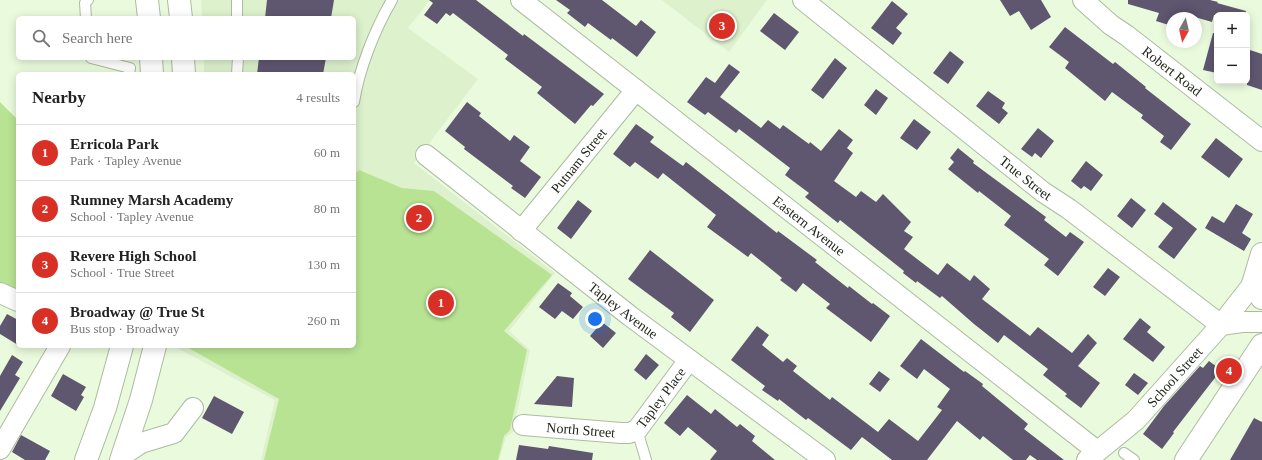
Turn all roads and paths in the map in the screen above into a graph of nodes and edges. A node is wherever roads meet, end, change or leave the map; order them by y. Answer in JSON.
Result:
{"nodes":[{"id":1,"x":88,"y":0,"type":"edge"},
{"id":2,"x":147,"y":0,"type":"edge"},
{"id":3,"x":179,"y":0,"type":"edge"},
{"id":4,"x":237,"y":0,"type":"edge"},
{"id":5,"x":392,"y":0,"type":"edge"},
{"id":6,"x":521,"y":0,"type":"edge"},
{"id":7,"x":803,"y":0,"type":"edge"},
{"id":8,"x":1084,"y":0,"type":"edge"},
{"id":9,"x":86,"y":16,"type":"edge"},
{"id":10,"x":149,"y":16,"type":"edge"},
{"id":11,"x":181,"y":16,"type":"edge"},
{"id":12,"x":237,"y":16,"type":"edge"},
{"id":13,"x":99,"y":60,"type":"edge"},
{"id":14,"x":151,"y":60,"type":"edge"},
{"id":15,"x":183,"y":60,"type":"edge"},
{"id":16,"x":238,"y":60,"type":"edge"},
{"id":17,"x":129,"y":72,"type":"edge"},
{"id":18,"x":152,"y":72,"type":"edge"},
{"id":19,"x":184,"y":72,"type":"edge"},
{"id":20,"x":237,"y":72,"type":"edge"},
{"id":21,"x":636,"y":90,"type":"junction"},
{"id":22,"x":356,"y":93,"type":"edge"},
{"id":23,"x":1262,"y":141,"type":"edge"},
{"id":24,"x":426,"y":155,"type":"dead end"},
{"id":25,"x":521,"y":231,"type":"junction"},
{"id":26,"x":1262,"y":254,"type":"edge"},
{"id":27,"x":1258,"y":291,"type":"edge"},
{"id":28,"x":0,"y":294,"type":"edge"},
{"id":29,"x":16,"y":300,"type":"edge"},
{"id":30,"x":1262,"y":322,"type":"edge"},
{"id":31,"x":1221,"y":325,"type":"junction"},
{"id":32,"x":1262,"y":345,"type":"edge"},
{"id":33,"x":59,"y":348,"type":"edge"},
{"id":34,"x":121,"y":348,"type":"edge"},
{"id":35,"x":154,"y":348,"type":"edge"},
{"id":36,"x":689,"y":360,"type":"junction"},
{"id":37,"x":193,"y":408,"type":"dead end"},
{"id":38,"x":523,"y":424,"type":"dead end"},
{"id":39,"x":637,"y":430,"type":"junction"},
{"id":40,"x":0,"y":449,"type":"edge"},
{"id":41,"x":1124,"y":453,"type":"dead end"},
{"id":42,"x":1092,"y":456,"type":"edge"},
{"id":43,"x":122,"y":458,"type":"edge"},
{"id":44,"x":86,"y":460,"type":"edge"},
{"id":45,"x":646,"y":460,"type":"edge"},
{"id":46,"x":825,"y":460,"type":"edge"},
{"id":47,"x":1134,"y":460,"type":"edge"},
{"id":48,"x":1186,"y":460,"type":"edge"}],
"edges":[{"from":1,"to":9,"type":"lane"},
{"from":2,"to":10,"type":"main road"},
{"from":3,"to":11,"type":"main road"},
{"from":4,"to":12,"type":"lane"},
{"from":5,"to":22,"type":"lane"},
{"from":6,"to":21,"type":"street","name":"Eastern Avenue"},
{"from":7,"to":31,"type":"street","name":"True Street"},
{"from":8,"to":23,"type":"street","name":"Robert Road"},
{"from":13,"to":17,"type":"lane"},
{"from":14,"to":18,"type":"main road"},
{"from":15,"to":19,"type":"main road"},
{"from":16,"to":20,"type":"lane"},
{"from":21,"to":25,"type":"street","name":"Putnam Street"},
{"from":21,"to":42,"type":"street","name":"Eastern Avenue"},
{"from":24,"to":25,"type":"street","name":"Tapley Avenue"},
{"from":25,"to":36,"type":"street","name":"Tapley Avenue"},
{"from":26,"to":27,"type":"main road","name":"School Street"},
{"from":27,"to":31,"type":"street","name":"School Street"},
{"from":28,"to":29,"type":"street"},
{"from":30,"to":31,"type":"street"},
{"from":31,"to":42,"type":"street","name":"School Street"},
{"from":32,"to":48,"type":"main road"},
{"from":33,"to":40,"type":"street"},
{"from":34,"to":44,"type":"main road"},
{"from":35,"to":43,"type":"main road"},
{"from":36,"to":39,"type":"street","name":"Tapley Place"},
{"from":36,"to":46,"type":"street","name":"Tapley Avenue"},
{"from":37,"to":43,"type":"street"},
{"from":38,"to":39,"type":"street","name":"North Street"},
{"from":39,"to":45,"type":"lane","name":"Tapley Place"},
{"from":41,"to":47,"type":"lane"}]}
